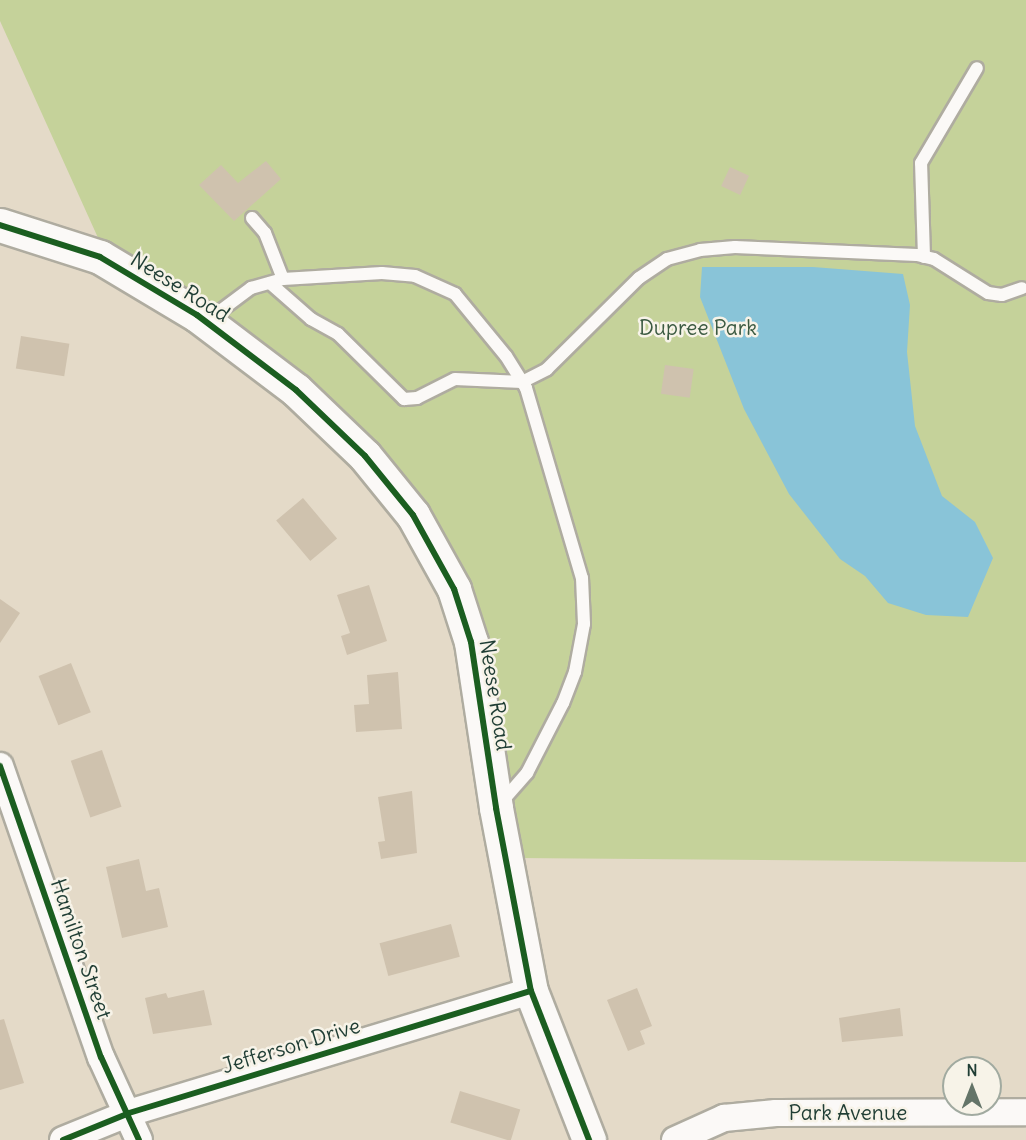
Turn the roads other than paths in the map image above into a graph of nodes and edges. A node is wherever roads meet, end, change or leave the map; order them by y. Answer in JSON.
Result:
{"nodes":[{"id":1,"x":977,"y":68,"type":"dead end"},
{"id":2,"x":252,"y":218,"type":"dead end"},
{"id":3,"x":0,"y":225,"type":"edge"},
{"id":4,"x":924,"y":257,"type":"junction"},
{"id":5,"x":283,"y":279,"type":"junction"},
{"id":6,"x":270,"y":283,"type":"junction"},
{"id":7,"x":1022,"y":288,"type":"dead end"},
{"id":8,"x":207,"y":321,"type":"junction"},
{"id":9,"x":522,"y":382,"type":"junction"},
{"id":10,"x":0,"y":766,"type":"edge"},
{"id":11,"x":496,"y":808,"type":"junction"},
{"id":12,"x":531,"y":991,"type":"junction"},
{"id":13,"x":1026,"y":1112,"type":"edge"},
{"id":14,"x":129,"y":1113,"type":"junction"},
{"id":15,"x":63,"y":1140,"type":"edge"},
{"id":16,"x":139,"y":1140,"type":"edge"},
{"id":17,"x":589,"y":1140,"type":"edge"},
{"id":18,"x":675,"y":1140,"type":"edge"}],
"edges":[{"from":1,"to":4,"type":"lane"},
{"from":2,"to":5,"type":"lane"},
{"from":3,"to":8,"type":"street","name":"Neese Road"},
{"from":4,"to":7,"type":"lane"},
{"from":4,"to":9,"type":"lane"},
{"from":5,"to":6,"type":"lane"},
{"from":5,"to":9,"type":"lane"},
{"from":6,"to":8,"type":"lane"},
{"from":6,"to":9,"type":"lane"},
{"from":8,"to":11,"type":"street","name":"Neese Road"},
{"from":9,"to":11,"type":"lane"},
{"from":10,"to":14,"type":"street","name":"Hamilton Street"},
{"from":11,"to":12,"type":"street","name":"Neese Road"},
{"from":12,"to":14,"type":"street","name":"Jefferson Drive"},
{"from":12,"to":17,"type":"street","name":"Neese Road"},
{"from":13,"to":18,"type":"street","name":"Park Avenue"},
{"from":14,"to":15,"type":"street","name":"Jefferson Drive"},
{"from":14,"to":16,"type":"street","name":"Hamilton Street"}]}
